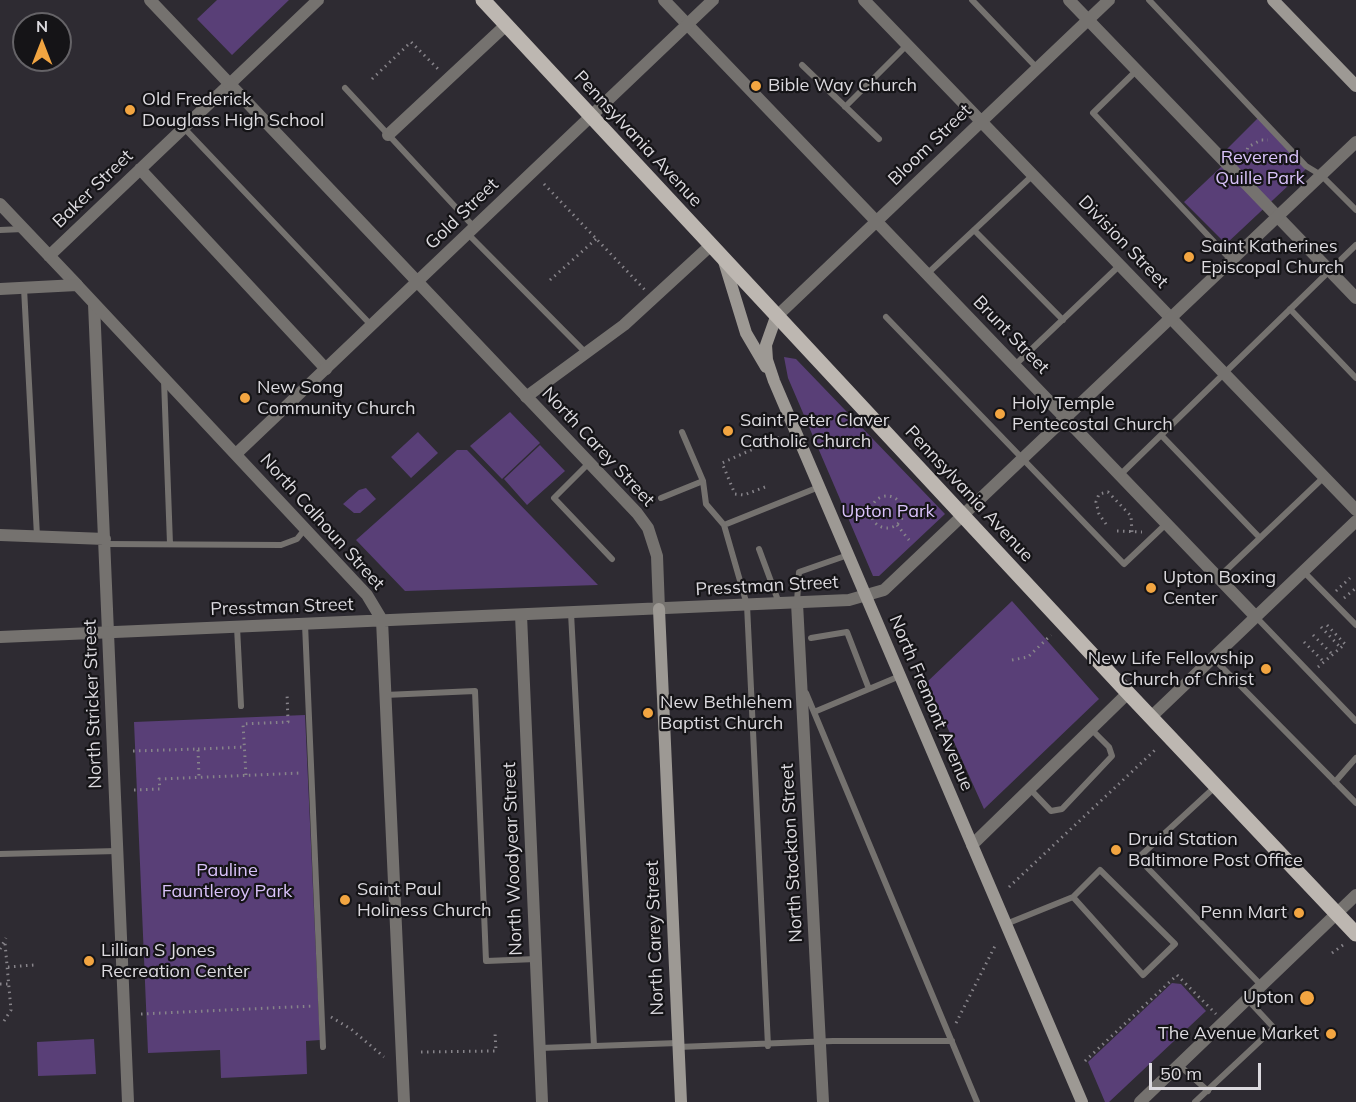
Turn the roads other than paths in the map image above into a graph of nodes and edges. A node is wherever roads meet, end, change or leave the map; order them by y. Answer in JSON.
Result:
{"nodes":[{"id":1,"x":150,"y":0,"type":"edge"},
{"id":2,"x":318,"y":0,"type":"edge"},
{"id":3,"x":483,"y":0,"type":"edge"},
{"id":4,"x":664,"y":0,"type":"edge"},
{"id":5,"x":713,"y":0,"type":"edge"},
{"id":6,"x":864,"y":0,"type":"edge"},
{"id":7,"x":972,"y":0,"type":"edge"},
{"id":8,"x":1069,"y":0,"type":"edge"},
{"id":9,"x":1109,"y":0,"type":"edge"},
{"id":10,"x":1149,"y":0,"type":"edge"},
{"id":11,"x":1273,"y":0,"type":"edge"},
{"id":12,"x":1089,"y":20,"type":"junction"},
{"id":13,"x":506,"y":25,"type":"junction"},
{"id":14,"x":688,"y":25,"type":"junction"},
{"id":15,"x":907,"y":45,"type":"junction"},
{"id":16,"x":802,"y":65,"type":"dead end"},
{"id":17,"x":1037,"y":68,"type":"junction"},
{"id":18,"x":1137,"y":70,"type":"junction"},
{"id":19,"x":230,"y":84,"type":"junction"},
{"id":20,"x":1356,"y":86,"type":"edge"},
{"id":21,"x":345,"y":88,"type":"dead end"},
{"id":22,"x":845,"y":107,"type":"junction"},
{"id":23,"x":591,"y":116,"type":"junction"},
{"id":24,"x":981,"y":122,"type":"junction"},
{"id":25,"x":184,"y":128,"type":"junction"},
{"id":26,"x":388,"y":135,"type":"junction"},
{"id":27,"x":879,"y":140,"type":"dead end"},
{"id":28,"x":1356,"y":142,"type":"edge"},
{"id":29,"x":140,"y":169,"type":"junction"},
{"id":30,"x":1033,"y":175,"type":"junction"},
{"id":31,"x":1321,"y":175,"type":"junction"},
{"id":32,"x":0,"y":204,"type":"edge"},
{"id":33,"x":1356,"y":210,"type":"edge"},
{"id":34,"x":1278,"y":216,"type":"junction"},
{"id":35,"x":876,"y":221,"type":"junction"},
{"id":36,"x":23,"y":228,"type":"junction"},
{"id":37,"x":0,"y":230,"type":"edge"},
{"id":38,"x":974,"y":230,"type":"junction"},
{"id":39,"x":471,"y":231,"type":"junction"},
{"id":40,"x":1356,"y":245,"type":"edge"},
{"id":41,"x":710,"y":246,"type":"junction"},
{"id":42,"x":49,"y":256,"type":"junction"},
{"id":43,"x":723,"y":258,"type":"junction"},
{"id":44,"x":1231,"y":260,"type":"junction"},
{"id":45,"x":1120,"y":265,"type":"junction"},
{"id":46,"x":1330,"y":271,"type":"junction"},
{"id":47,"x":927,"y":274,"type":"junction"},
{"id":48,"x":418,"y":281,"type":"junction"},
{"id":49,"x":76,"y":285,"type":"junction"},
{"id":50,"x":24,"y":288,"type":"junction"},
{"id":51,"x":0,"y":289,"type":"edge"},
{"id":52,"x":1356,"y":298,"type":"edge"},
{"id":53,"x":94,"y":304,"type":"junction"},
{"id":54,"x":1290,"y":309,"type":"junction"},
{"id":55,"x":776,"y":317,"type":"junction"},
{"id":56,"x":886,"y":317,"type":"dead end"},
{"id":57,"x":1171,"y":318,"type":"junction"},
{"id":58,"x":1063,"y":320,"type":"junction"},
{"id":59,"x":372,"y":325,"type":"junction"},
{"id":60,"x":585,"y":353,"type":"junction"},
{"id":61,"x":1015,"y":365,"type":"junction"},
{"id":62,"x":326,"y":369,"type":"junction"},
{"id":63,"x":1224,"y":373,"type":"junction"},
{"id":64,"x":164,"y":378,"type":"junction"},
{"id":65,"x":1356,"y":378,"type":"edge"},
{"id":66,"x":774,"y":381,"type":"junction"},
{"id":67,"x":526,"y":397,"type":"junction"},
{"id":68,"x":1066,"y":418,"type":"junction"},
{"id":69,"x":682,"y":432,"type":"dead end"},
{"id":70,"x":1162,"y":436,"type":"junction"},
{"id":71,"x":236,"y":454,"type":"junction"},
{"id":72,"x":1023,"y":459,"type":"junction"},
{"id":73,"x":589,"y":463,"type":"junction"},
{"id":74,"x":1120,"y":475,"type":"junction"},
{"id":75,"x":1324,"y":477,"type":"junction"},
{"id":76,"x":703,"y":481,"type":"junction"},
{"id":77,"x":819,"y":487,"type":"junction"},
{"id":78,"x":661,"y":498,"type":"dead end"},
{"id":79,"x":1356,"y":510,"type":"edge"},
{"id":80,"x":963,"y":516,"type":"junction"},
{"id":81,"x":1356,"y":521,"type":"edge"},
{"id":82,"x":1167,"y":524,"type":"junction"},
{"id":83,"x":724,"y":525,"type":"junction"},
{"id":84,"x":305,"y":529,"type":"junction"},
{"id":85,"x":0,"y":534,"type":"edge"},
{"id":86,"x":37,"y":536,"type":"junction"},
{"id":87,"x":1260,"y":538,"type":"junction"},
{"id":88,"x":105,"y":541,"type":"junction"},
{"id":89,"x":170,"y":544,"type":"junction"},
{"id":90,"x":759,"y":549,"type":"dead end"},
{"id":91,"x":848,"y":555,"type":"junction"},
{"id":92,"x":612,"y":559,"type":"dead end"},
{"id":93,"x":1303,"y":571,"type":"junction"},
{"id":94,"x":1219,"y":577,"type":"junction"},
{"id":95,"x":866,"y":597,"type":"junction"},
{"id":96,"x":797,"y":603,"type":"junction"},
{"id":97,"x":779,"y":604,"type":"junction"},
{"id":98,"x":747,"y":605,"type":"junction"},
{"id":99,"x":659,"y":609,"type":"junction"},
{"id":100,"x":571,"y":612,"type":"junction"},
{"id":101,"x":521,"y":615,"type":"junction"},
{"id":102,"x":1256,"y":616,"type":"junction"},
{"id":103,"x":382,"y":620,"type":"junction"},
{"id":104,"x":305,"y":624,"type":"junction"},
{"id":105,"x":1356,"y":625,"type":"edge"},
{"id":106,"x":237,"y":627,"type":"junction"},
{"id":107,"x":107,"y":632,"type":"junction"},
{"id":108,"x":0,"y":637,"type":"edge"},
{"id":109,"x":811,"y":638,"type":"dead end"},
{"id":110,"x":1213,"y":658,"type":"junction"},
{"id":111,"x":900,"y":676,"type":"junction"},
{"id":112,"x":802,"y":684,"type":"junction"},
{"id":113,"x":869,"y":689,"type":"junction"},
{"id":114,"x":1128,"y":693,"type":"junction"},
{"id":115,"x":385,"y":694,"type":"junction"},
{"id":116,"x":241,"y":706,"type":"dead end"},
{"id":117,"x":814,"y":712,"type":"junction"},
{"id":118,"x":1151,"y":717,"type":"junction"},
{"id":119,"x":1356,"y":721,"type":"edge"},
{"id":120,"x":1091,"y":729,"type":"junction"},
{"id":121,"x":1356,"y":758,"type":"edge"},
{"id":122,"x":1335,"y":782,"type":"junction"},
{"id":123,"x":1216,"y":786,"type":"junction"},
{"id":124,"x":1030,"y":789,"type":"junction"},
{"id":125,"x":1356,"y":803,"type":"edge"},
{"id":126,"x":972,"y":845,"type":"junction"},
{"id":127,"x":117,"y":851,"type":"junction"},
{"id":128,"x":0,"y":854,"type":"edge"},
{"id":129,"x":1356,"y":895,"type":"edge"},
{"id":130,"x":1073,"y":897,"type":"junction"},
{"id":131,"x":1337,"y":914,"type":"junction"},
{"id":132,"x":1006,"y":924,"type":"junction"},
{"id":133,"x":1356,"y":934,"type":"edge"},
{"id":134,"x":536,"y":959,"type":"junction"},
{"id":135,"x":1262,"y":985,"type":"junction"},
{"id":136,"x":1247,"y":999,"type":"junction"},
{"id":137,"x":951,"y":1038,"type":"junction"},
{"id":138,"x":820,"y":1042,"type":"junction"},
{"id":139,"x":678,"y":1045,"type":"junction"},
{"id":140,"x":594,"y":1046,"type":"junction"},
{"id":141,"x":768,"y":1046,"type":"junction"},
{"id":142,"x":323,"y":1047,"type":"dead end"},
{"id":143,"x":540,"y":1048,"type":"junction"},
{"id":144,"x":1179,"y":1065,"type":"junction"},
{"id":145,"x":1208,"y":1091,"type":"junction"},
{"id":146,"x":128,"y":1102,"type":"edge"},
{"id":147,"x":404,"y":1102,"type":"edge"},
{"id":148,"x":542,"y":1102,"type":"edge"},
{"id":149,"x":681,"y":1102,"type":"edge"},
{"id":150,"x":824,"y":1102,"type":"edge"},
{"id":151,"x":977,"y":1102,"type":"edge"},
{"id":152,"x":1082,"y":1102,"type":"edge"},
{"id":153,"x":1140,"y":1102,"type":"edge"},
{"id":154,"x":1195,"y":1102,"type":"edge"}],
"edges":[{"from":1,"to":19,"type":"street","name":"North Carey Street"},
{"from":2,"to":19,"type":"street","name":"Baker Street"},
{"from":3,"to":13,"type":"main road","name":"Pennsylvania Avenue"},
{"from":4,"to":14,"type":"street","name":"Brunt Street"},
{"from":5,"to":14,"type":"street","name":"Gold Street"},
{"from":6,"to":15,"type":"street","name":"Division Street"},
{"from":7,"to":17,"type":"lane"},
{"from":8,"to":12,"type":"street"},
{"from":9,"to":12,"type":"street","name":"Bloom Street"},
{"from":10,"to":31,"type":"lane"},
{"from":11,"to":20,"type":"main road"},
{"from":12,"to":17,"type":"street","name":"Bloom Street"},
{"from":12,"to":18,"type":"street"},
{"from":13,"to":23,"type":"main road","name":"Pennsylvania Avenue"},
{"from":13,"to":26,"type":"street"},
{"from":14,"to":23,"type":"street","name":"Gold Street"},
{"from":14,"to":35,"type":"street","name":"Brunt Street"},
{"from":15,"to":22,"type":"lane"},
{"from":15,"to":24,"type":"street","name":"Division Street"},
{"from":16,"to":22,"type":"lane"},
{"from":17,"to":24,"type":"street","name":"Bloom Street"},
{"from":18,"to":34,"type":"street"},
{"from":18,"to":44,"type":"lane"},
{"from":19,"to":25,"type":"street","name":"Baker Street"},
{"from":19,"to":48,"type":"street","name":"North Carey Street"},
{"from":21,"to":26,"type":"lane"},
{"from":22,"to":27,"type":"lane"},
{"from":23,"to":39,"type":"street","name":"Gold Street"},
{"from":23,"to":41,"type":"main road","name":"Pennsylvania Avenue"},
{"from":24,"to":30,"type":"street","name":"Division Street"},
{"from":24,"to":35,"type":"street","name":"Bloom Street"},
{"from":25,"to":29,"type":"street","name":"Baker Street"},
{"from":25,"to":59,"type":"lane"},
{"from":26,"to":39,"type":"lane"},
{"from":28,"to":31,"type":"street","name":"Presstman Street"},
{"from":29,"to":42,"type":"street","name":"Baker Street"},
{"from":29,"to":62,"type":"street"},
{"from":30,"to":38,"type":"lane"},
{"from":30,"to":45,"type":"street","name":"Division Street"},
{"from":31,"to":33,"type":"lane"},
{"from":31,"to":34,"type":"street","name":"Presstman Street"},
{"from":32,"to":36,"type":"street","name":"North Calhoun Street"},
{"from":34,"to":44,"type":"street","name":"Presstman Street"},
{"from":34,"to":46,"type":"street"},
{"from":35,"to":47,"type":"street","name":"Brunt Street"},
{"from":35,"to":55,"type":"street","name":"Bloom Street"},
{"from":36,"to":37,"type":"lane"},
{"from":36,"to":42,"type":"street","name":"North Calhoun Street"},
{"from":38,"to":47,"type":"lane"},
{"from":38,"to":58,"type":"lane"},
{"from":39,"to":48,"type":"street","name":"Gold Street"},
{"from":39,"to":60,"type":"lane"},
{"from":40,"to":46,"type":"lane"},
{"from":41,"to":43,"type":"main road","name":"Pennsylvania Avenue"},
{"from":41,"to":60,"type":"street"},
{"from":42,"to":49,"type":"street","name":"North Calhoun Street"},
{"from":43,"to":55,"type":"main road","name":"Pennsylvania Avenue"},
{"from":43,"to":66,"type":"main road"},
{"from":44,"to":57,"type":"street","name":"Presstman Street"},
{"from":45,"to":57,"type":"street","name":"Division Street"},
{"from":45,"to":58,"type":"lane"},
{"from":46,"to":52,"type":"street"},
{"from":46,"to":54,"type":"lane"},
{"from":47,"to":61,"type":"street","name":"Brunt Street"},
{"from":48,"to":59,"type":"street","name":"Gold Street"},
{"from":48,"to":67,"type":"street","name":"North Carey Street"},
{"from":49,"to":50,"type":"street"},
{"from":49,"to":53,"type":"street","name":"North Calhoun Street"},
{"from":50,"to":51,"type":"street"},
{"from":50,"to":86,"type":"lane"},
{"from":53,"to":64,"type":"street","name":"North Calhoun Street"},
{"from":53,"to":88,"type":"street","name":"North Stricker Street"},
{"from":54,"to":63,"type":"lane"},
{"from":54,"to":65,"type":"lane"},
{"from":55,"to":66,"type":"main road","name":"North Fremont Avenue"},
{"from":55,"to":80,"type":"main road","name":"Pennsylvania Avenue"},
{"from":56,"to":72,"type":"lane"},
{"from":57,"to":63,"type":"street","name":"Division Street"},
{"from":57,"to":68,"type":"street","name":"Presstman Street"},
{"from":58,"to":61,"type":"lane"},
{"from":59,"to":62,"type":"street","name":"Gold Street"},
{"from":60,"to":67,"type":"street"},
{"from":61,"to":68,"type":"street","name":"Brunt Street"},
{"from":62,"to":71,"type":"street","name":"Gold Street"},
{"from":63,"to":70,"type":"lane"},
{"from":63,"to":75,"type":"street","name":"Division Street"},
{"from":64,"to":71,"type":"street","name":"North Calhoun Street"},
{"from":64,"to":89,"type":"lane"},
{"from":66,"to":77,"type":"main road","name":"North Fremont Avenue"},
{"from":67,"to":73,"type":"street","name":"North Carey Street"},
{"from":68,"to":72,"type":"street","name":"Presstman Street"},
{"from":68,"to":74,"type":"street","name":"Brunt Street"},
{"from":69,"to":76,"type":"lane"},
{"from":70,"to":74,"type":"lane"},
{"from":70,"to":87,"type":"lane"},
{"from":71,"to":84,"type":"street","name":"North Calhoun Street"},
{"from":72,"to":80,"type":"street","name":"Presstman Street"},
{"from":72,"to":82,"type":"lane"},
{"from":73,"to":92,"type":"lane"},
{"from":73,"to":99,"type":"street","name":"North Carey Street"},
{"from":74,"to":82,"type":"street","name":"Brunt Street"},
{"from":75,"to":79,"type":"street","name":"Division Street"},
{"from":75,"to":87,"type":"lane"},
{"from":76,"to":78,"type":"lane"},
{"from":76,"to":83,"type":"lane"},
{"from":77,"to":83,"type":"lane"},
{"from":77,"to":91,"type":"main road","name":"North Fremont Avenue"},
{"from":80,"to":95,"type":"street","name":"Presstman Street"},
{"from":80,"to":114,"type":"main road","name":"Pennsylvania Avenue"},
{"from":81,"to":93,"type":"street"},
{"from":82,"to":94,"type":"street","name":"Brunt Street"},
{"from":83,"to":98,"type":"lane"},
{"from":84,"to":89,"type":"lane"},
{"from":84,"to":103,"type":"street","name":"North Calhoun Street"},
{"from":85,"to":86,"type":"street"},
{"from":86,"to":88,"type":"street"},
{"from":87,"to":94,"type":"lane"},
{"from":88,"to":89,"type":"lane"},
{"from":88,"to":107,"type":"street","name":"North Stricker Street"},
{"from":90,"to":97,"type":"lane"},
{"from":91,"to":95,"type":"main road","name":"North Fremont Avenue"},
{"from":91,"to":96,"type":"lane"},
{"from":93,"to":102,"type":"street"},
{"from":93,"to":105,"type":"lane"},
{"from":94,"to":102,"type":"street","name":"Brunt Street"},
{"from":95,"to":96,"type":"street","name":"Presstman Street"},
{"from":95,"to":111,"type":"main road","name":"North Fremont Avenue"},
{"from":96,"to":97,"type":"street","name":"Presstman Street"},
{"from":96,"to":112,"type":"street","name":"North Stockton Street"},
{"from":97,"to":98,"type":"street","name":"Presstman Street"},
{"from":98,"to":99,"type":"street","name":"Presstman Street"},
{"from":98,"to":141,"type":"lane"},
{"from":99,"to":100,"type":"street","name":"Presstman Street"},
{"from":99,"to":139,"type":"main road","name":"North Carey Street"},
{"from":100,"to":101,"type":"street","name":"Presstman Street"},
{"from":100,"to":140,"type":"lane"},
{"from":101,"to":103,"type":"street","name":"Presstman Street"},
{"from":101,"to":134,"type":"street","name":"North Woodyear Street"},
{"from":102,"to":110,"type":"street"},
{"from":102,"to":119,"type":"lane","name":"Brunt Street"},
{"from":103,"to":104,"type":"street","name":"Presstman Street"},
{"from":103,"to":115,"type":"street","name":"North Calhoun Street"},
{"from":104,"to":106,"type":"street","name":"Presstman Street"},
{"from":104,"to":142,"type":"lane"},
{"from":106,"to":107,"type":"street","name":"Presstman Street"},
{"from":106,"to":116,"type":"lane"},
{"from":107,"to":108,"type":"street","name":"Presstman Street"},
{"from":107,"to":127,"type":"street","name":"North Stricker Street"},
{"from":109,"to":113,"type":"lane"},
{"from":110,"to":118,"type":"street"},
{"from":110,"to":122,"type":"lane"},
{"from":111,"to":113,"type":"lane"},
{"from":111,"to":126,"type":"main road","name":"North Fremont Avenue"},
{"from":112,"to":117,"type":"lane"},
{"from":112,"to":138,"type":"street","name":"North Stockton Street"},
{"from":113,"to":117,"type":"lane"},
{"from":114,"to":118,"type":"main road","name":"Pennsylvania Avenue"},
{"from":114,"to":120,"type":"street"},
{"from":115,"to":134,"type":"lane"},
{"from":115,"to":147,"type":"street","name":"North Calhoun Street"},
{"from":117,"to":137,"type":"lane"},
{"from":118,"to":123,"type":"main road","name":"Pennsylvania Avenue"},
{"from":120,"to":124,"type":"street"},
{"from":120,"to":124,"type":"lane"},
{"from":121,"to":122,"type":"lane"},
{"from":122,"to":125,"type":"lane"},
{"from":123,"to":131,"type":"main road","name":"Pennsylvania Avenue"},
{"from":123,"to":135,"type":"lane"},
{"from":124,"to":126,"type":"street"},
{"from":126,"to":132,"type":"main road","name":"North Fremont Avenue"},
{"from":127,"to":128,"type":"lane"},
{"from":127,"to":146,"type":"street","name":"North Stricker Street"},
{"from":129,"to":131,"type":"street"},
{"from":130,"to":130,"type":"lane"},
{"from":130,"to":132,"type":"lane"},
{"from":131,"to":133,"type":"main road","name":"Pennsylvania Avenue"},
{"from":131,"to":135,"type":"street"},
{"from":132,"to":152,"type":"main road","name":"North Fremont Avenue"},
{"from":134,"to":143,"type":"street","name":"North Woodyear Street"},
{"from":135,"to":136,"type":"street"},
{"from":136,"to":144,"type":"street"},
{"from":136,"to":145,"type":"lane"},
{"from":137,"to":138,"type":"lane"},
{"from":137,"to":151,"type":"lane"},
{"from":138,"to":141,"type":"lane"},
{"from":138,"to":150,"type":"street","name":"North Stockton Street"},
{"from":139,"to":140,"type":"lane"},
{"from":139,"to":141,"type":"lane"},
{"from":139,"to":149,"type":"main road","name":"North Carey Street"},
{"from":140,"to":143,"type":"lane"},
{"from":143,"to":148,"type":"street","name":"North Woodyear Street"},
{"from":144,"to":145,"type":"lane"},
{"from":144,"to":153,"type":"street"},
{"from":145,"to":154,"type":"lane"}]}
